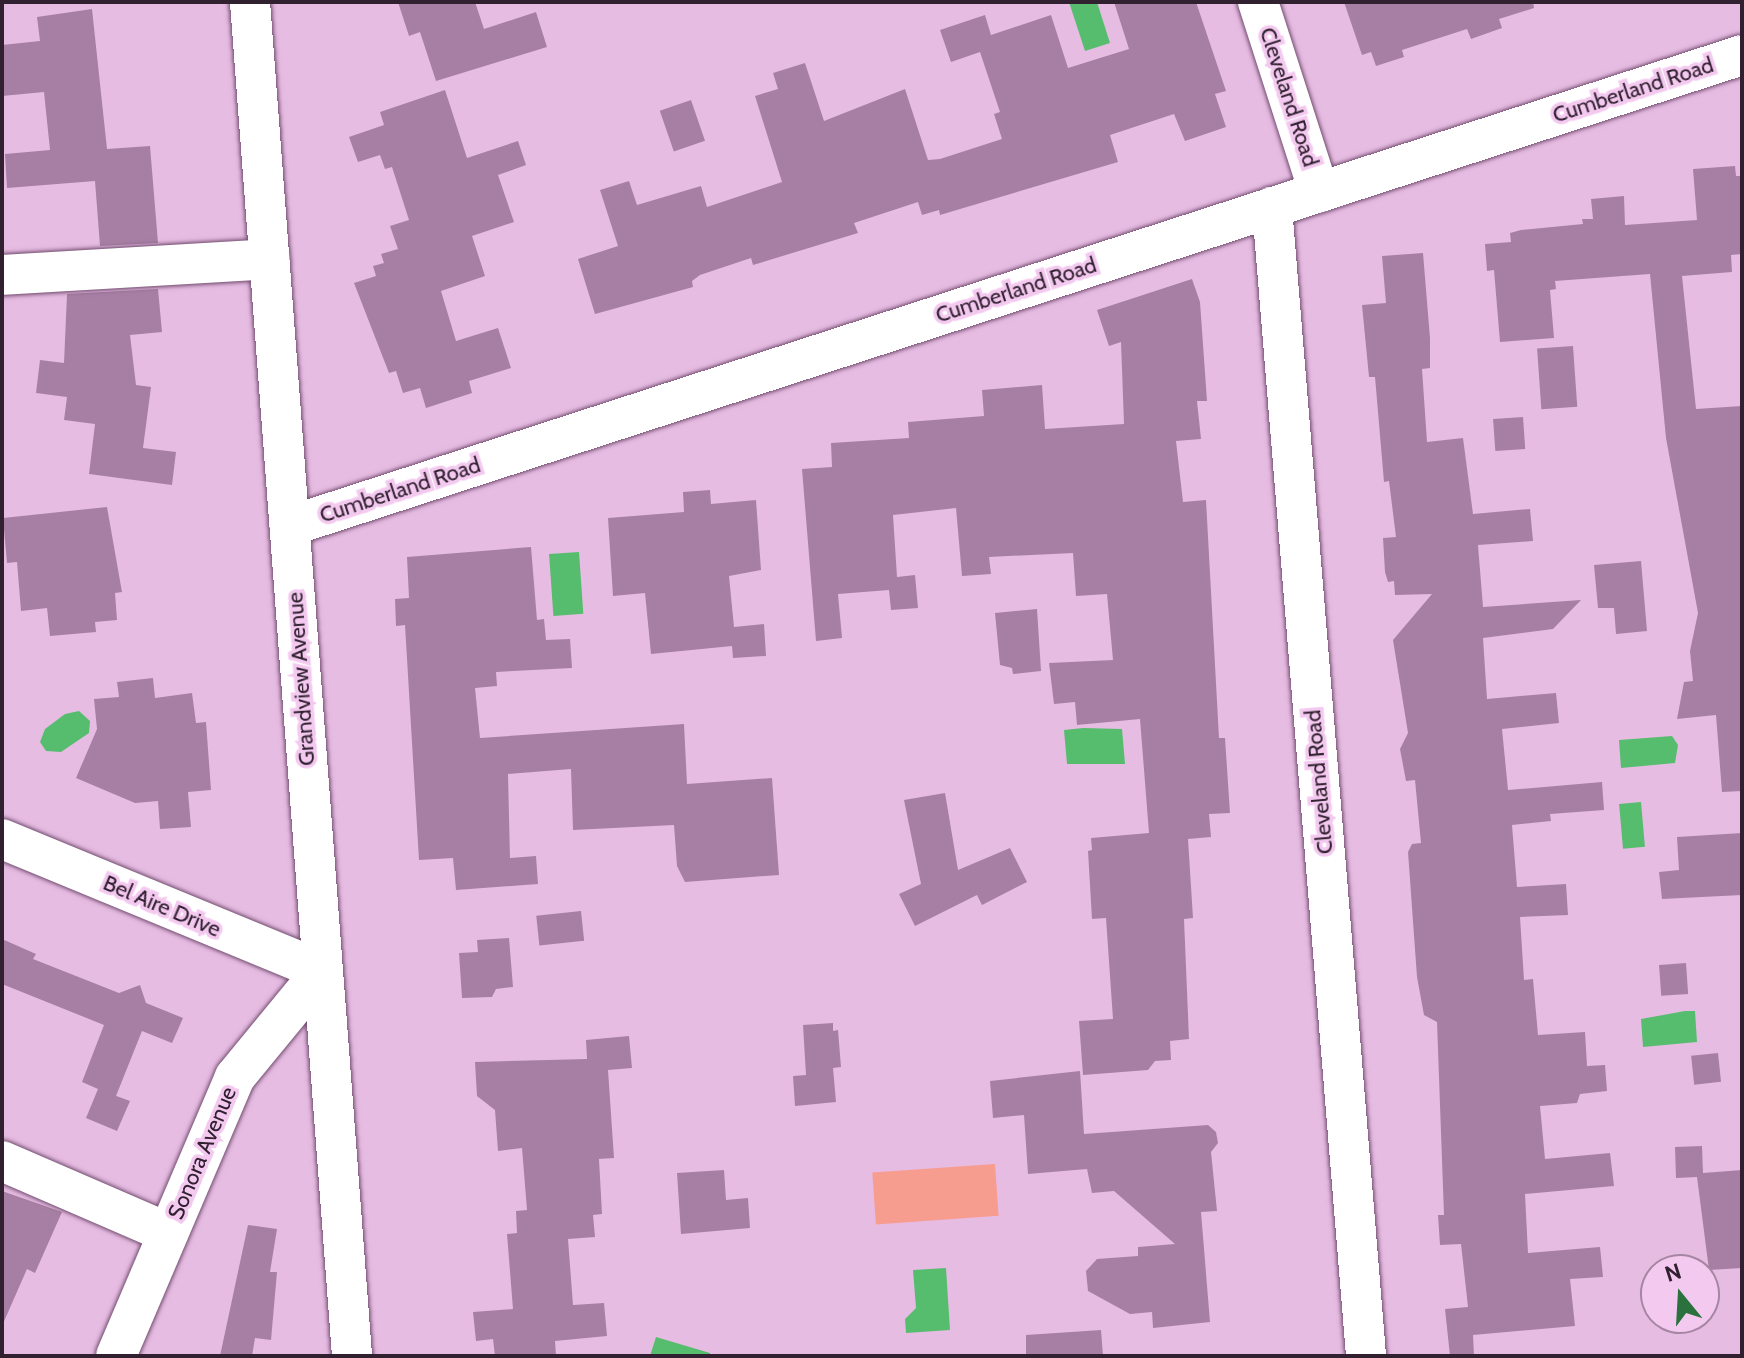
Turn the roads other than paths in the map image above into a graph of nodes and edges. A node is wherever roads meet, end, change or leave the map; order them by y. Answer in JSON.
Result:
{"nodes":[{"id":1,"x":250,"y":2,"type":"edge"},
{"id":2,"x":1258,"y":2,"type":"edge"},
{"id":3,"x":1742,"y":55,"type":"edge"},
{"id":4,"x":1319,"y":192,"type":"junction"},
{"id":5,"x":1272,"y":207,"type":"junction"},
{"id":6,"x":270,"y":259,"type":"junction"},
{"id":7,"x":2,"y":275,"type":"edge"},
{"id":8,"x":290,"y":526,"type":"junction"},
{"id":9,"x":2,"y":839,"type":"edge"},
{"id":10,"x":322,"y":971,"type":"junction"},
{"id":11,"x":2,"y":1161,"type":"edge"},
{"id":12,"x":168,"y":1233,"type":"junction"},
{"id":13,"x":116,"y":1356,"type":"edge"},
{"id":14,"x":352,"y":1356,"type":"edge"},
{"id":15,"x":1366,"y":1356,"type":"edge"}],
"edges":[{"from":1,"to":6,"type":"street","name":"Grandview Avenue"},
{"from":2,"to":4,"type":"street","name":"Cleveland Road"},
{"from":3,"to":4,"type":"street","name":"Cumberland Road"},
{"from":4,"to":5,"type":"street","name":"Cumberland Road"},
{"from":5,"to":8,"type":"street","name":"Cumberland Road"},
{"from":5,"to":15,"type":"street","name":"Cleveland Road"},
{"from":6,"to":7,"type":"street"},
{"from":6,"to":8,"type":"street","name":"Grandview Avenue"},
{"from":8,"to":10,"type":"street","name":"Grandview Avenue"},
{"from":9,"to":10,"type":"street","name":"Bel Aire Drive"},
{"from":10,"to":12,"type":"street","name":"Sonora Avenue"},
{"from":10,"to":14,"type":"street","name":"Grandview Avenue"},
{"from":11,"to":12,"type":"street"},
{"from":12,"to":13,"type":"street","name":"Sonora Avenue"}]}
